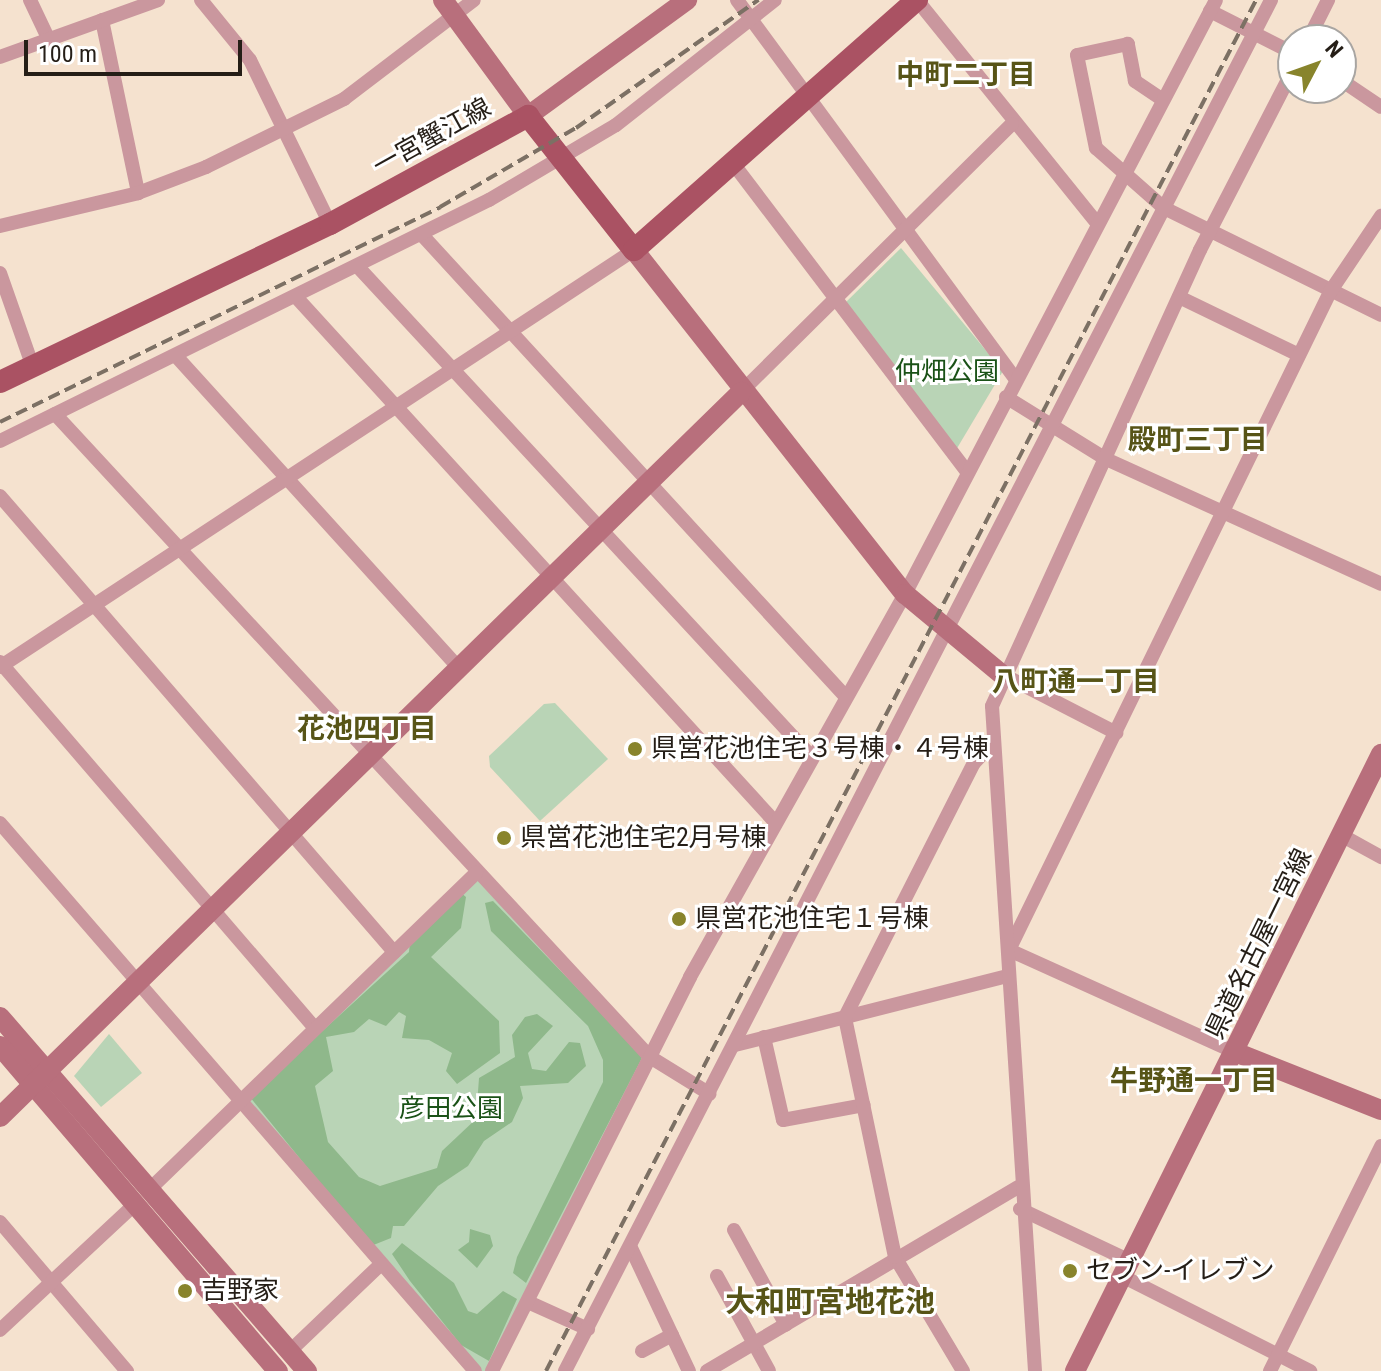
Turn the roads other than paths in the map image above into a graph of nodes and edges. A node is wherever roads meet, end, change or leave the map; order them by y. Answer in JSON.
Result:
{"nodes":[{"id":1,"x":30,"y":0,"type":"edge"},
{"id":2,"x":158,"y":0,"type":"edge"},
{"id":3,"x":201,"y":0,"type":"edge"},
{"id":4,"x":474,"y":0,"type":"edge"},
{"id":5,"x":687,"y":0,"type":"edge"},
{"id":6,"x":737,"y":0,"type":"edge"},
{"id":7,"x":775,"y":0,"type":"edge"},
{"id":8,"x":917,"y":0,"type":"edge"},
{"id":9,"x":1271,"y":0,"type":"edge"},
{"id":10,"x":1328,"y":0,"type":"edge"},
{"id":11,"x":1213,"y":6,"type":"edge"},
{"id":12,"x":449,"y":8,"type":"edge"},
{"id":13,"x":752,"y":19,"type":"junction"},
{"id":14,"x":102,"y":20,"type":"junction"},
{"id":15,"x":1316,"y":24,"type":"edge"},
{"id":16,"x":1254,"y":33,"type":"junction"},
{"id":17,"x":49,"y":40,"type":"junction"},
{"id":18,"x":1277,"y":45,"type":"edge"},
{"id":19,"x":0,"y":57,"type":"edge"},
{"id":20,"x":1357,"y":91,"type":"edge"},
{"id":21,"x":804,"y":100,"type":"junction"},
{"id":22,"x":1163,"y":100,"type":"junction"},
{"id":23,"x":1277,"y":101,"type":"edge"},
{"id":24,"x":1381,"y":107,"type":"edge"},
{"id":25,"x":528,"y":116,"type":"junction"},
{"id":26,"x":1012,"y":124,"type":"junction"},
{"id":27,"x":287,"y":128,"type":"junction"},
{"id":28,"x":560,"y":159,"type":"junction"},
{"id":29,"x":732,"y":162,"type":"junction"},
{"id":30,"x":1124,"y":172,"type":"junction"},
{"id":31,"x":138,"y":193,"type":"junction"},
{"id":32,"x":1164,"y":208,"type":"junction"},
{"id":33,"x":1381,"y":216,"type":"edge"},
{"id":34,"x":1097,"y":223,"type":"junction"},
{"id":35,"x":330,"y":224,"type":"junction"},
{"id":36,"x":0,"y":226,"type":"edge"},
{"id":37,"x":901,"y":232,"type":"junction"},
{"id":38,"x":1210,"y":232,"type":"junction"},
{"id":39,"x":423,"y":236,"type":"junction"},
{"id":40,"x":634,"y":250,"type":"junction"},
{"id":41,"x":359,"y":268,"type":"junction"},
{"id":42,"x":0,"y":273,"type":"edge"},
{"id":43,"x":1330,"y":292,"type":"junction"},
{"id":44,"x":1179,"y":297,"type":"junction"},
{"id":45,"x":297,"y":298,"type":"junction"},
{"id":46,"x":835,"y":298,"type":"junction"},
{"id":47,"x":1381,"y":315,"type":"edge"},
{"id":48,"x":510,"y":334,"type":"junction"},
{"id":49,"x":1299,"y":355,"type":"junction"},
{"id":50,"x":176,"y":356,"type":"junction"},
{"id":51,"x":33,"y":367,"type":"junction"},
{"id":52,"x":451,"y":372,"type":"junction"},
{"id":53,"x":1015,"y":378,"type":"junction"},
{"id":54,"x":0,"y":382,"type":"edge"},
{"id":55,"x":741,"y":392,"type":"junction"},
{"id":56,"x":1006,"y":397,"type":"junction"},
{"id":57,"x":393,"y":410,"type":"junction"},
{"id":58,"x":55,"y":414,"type":"junction"},
{"id":59,"x":1050,"y":426,"type":"junction"},
{"id":60,"x":0,"y":441,"type":"edge"},
{"id":61,"x":1106,"y":459,"type":"junction"},
{"id":62,"x":968,"y":473,"type":"junction"},
{"id":63,"x":284,"y":481,"type":"junction"},
{"id":64,"x":648,"y":482,"type":"junction"},
{"id":65,"x":0,"y":496,"type":"edge"},
{"id":66,"x":1225,"y":509,"type":"junction"},
{"id":67,"x":600,"y":529,"type":"junction"},
{"id":68,"x":176,"y":552,"type":"junction"},
{"id":69,"x":554,"y":574,"type":"junction"},
{"id":70,"x":1381,"y":584,"type":"edge"},
{"id":71,"x":905,"y":594,"type":"junction"},
{"id":72,"x":96,"y":605,"type":"junction"},
{"id":73,"x":947,"y":630,"type":"junction"},
{"id":74,"x":1,"y":665,"type":"edge"},
{"id":75,"x":459,"y":668,"type":"junction"},
{"id":76,"x":1000,"y":673,"type":"junction"},
{"id":77,"x":844,"y":695,"type":"junction"},
{"id":78,"x":1116,"y":733,"type":"junction"},
{"id":79,"x":991,"y":745,"type":"junction"},
{"id":80,"x":1381,"y":754,"type":"edge"},
{"id":81,"x":810,"y":755,"type":"junction"},
{"id":82,"x":366,"y":758,"type":"junction"},
{"id":83,"x":774,"y":821,"type":"junction"},
{"id":84,"x":0,"y":823,"type":"edge"},
{"id":85,"x":291,"y":829,"type":"junction"},
{"id":86,"x":1341,"y":835,"type":"junction"},
{"id":87,"x":1381,"y":857,"type":"edge"},
{"id":88,"x":476,"y":873,"type":"junction"},
{"id":89,"x":212,"y":905,"type":"junction"},
{"id":90,"x":1009,"y":950,"type":"junction"},
{"id":91,"x":394,"y":952,"type":"junction"},
{"id":92,"x":1007,"y":976,"type":"junction"},
{"id":93,"x":139,"y":980,"type":"junction"},
{"id":94,"x":0,"y":1017,"type":"edge"},
{"id":95,"x":845,"y":1017,"type":"junction"},
{"id":96,"x":315,"y":1028,"type":"junction"},
{"id":97,"x":764,"y":1037,"type":"junction"},
{"id":98,"x":735,"y":1045,"type":"junction"},
{"id":99,"x":0,"y":1046,"type":"edge"},
{"id":100,"x":1235,"y":1052,"type":"junction"},
{"id":101,"x":650,"y":1057,"type":"junction"},
{"id":102,"x":40,"y":1078,"type":"junction"},
{"id":103,"x":710,"y":1094,"type":"junction"},
{"id":104,"x":241,"y":1099,"type":"junction"},
{"id":105,"x":864,"y":1105,"type":"junction"},
{"id":106,"x":1381,"y":1110,"type":"edge"},
{"id":107,"x":0,"y":1117,"type":"edge"},
{"id":108,"x":1381,"y":1146,"type":"edge"},
{"id":109,"x":1018,"y":1187,"type":"junction"},
{"id":110,"x":151,"y":1188,"type":"junction"},
{"id":111,"x":135,"y":1204,"type":"junction"},
{"id":112,"x":1020,"y":1209,"type":"junction"},
{"id":113,"x":0,"y":1222,"type":"edge"},
{"id":114,"x":734,"y":1230,"type":"dead end"},
{"id":115,"x":631,"y":1248,"type":"junction"},
{"id":116,"x":895,"y":1257,"type":"junction"},
{"id":117,"x":381,"y":1264,"type":"junction"},
{"id":118,"x":1126,"y":1269,"type":"junction"},
{"id":119,"x":717,"y":1276,"type":"dead end"},
{"id":120,"x":50,"y":1282,"type":"junction"},
{"id":121,"x":528,"y":1302,"type":"junction"},
{"id":122,"x":786,"y":1325,"type":"junction"},
{"id":123,"x":588,"y":1329,"type":"junction"},
{"id":124,"x":0,"y":1330,"type":"edge"},
{"id":125,"x":672,"y":1335,"type":"junction"},
{"id":126,"x":754,"y":1344,"type":"junction"},
{"id":127,"x":290,"y":1351,"type":"junction"},
{"id":128,"x":642,"y":1351,"type":"dead end"},
{"id":129,"x":1278,"y":1355,"type":"junction"},
{"id":130,"x":273,"y":1369,"type":"edge"},
{"id":131,"x":127,"y":1371,"type":"edge"},
{"id":132,"x":307,"y":1371,"type":"edge"},
{"id":133,"x":475,"y":1371,"type":"edge"},
{"id":134,"x":492,"y":1371,"type":"edge"},
{"id":135,"x":565,"y":1371,"type":"edge"},
{"id":136,"x":689,"y":1371,"type":"edge"},
{"id":137,"x":707,"y":1371,"type":"edge"},
{"id":138,"x":769,"y":1371,"type":"edge"},
{"id":139,"x":963,"y":1371,"type":"edge"},
{"id":140,"x":1035,"y":1371,"type":"edge"},
{"id":141,"x":1075,"y":1371,"type":"edge"},
{"id":142,"x":1270,"y":1371,"type":"edge"},
{"id":143,"x":1310,"y":1371,"type":"edge"}],
"edges":[{"from":1,"to":17,"type":"street"},
{"from":2,"to":14,"type":"street"},
{"from":3,"to":27,"type":"street"},
{"from":4,"to":12,"type":"street"},
{"from":5,"to":25,"type":"street"},
{"from":6,"to":13,"type":"street"},
{"from":7,"to":13,"type":"street"},
{"from":8,"to":21,"type":"main road"},
{"from":8,"to":26,"type":"street"},
{"from":9,"to":16,"type":"street"},
{"from":10,"to":15,"type":"street"},
{"from":11,"to":16,"type":"street"},
{"from":11,"to":22,"type":"street"},
{"from":12,"to":25,"type":"street"},
{"from":12,"to":27,"type":"street"},
{"from":13,"to":21,"type":"street"},
{"from":13,"to":28,"type":"street"},
{"from":14,"to":17,"type":"street"},
{"from":14,"to":31,"type":"street"},
{"from":16,"to":18,"type":"street"},
{"from":16,"to":32,"type":"street"},
{"from":17,"to":19,"type":"street"},
{"from":20,"to":24,"type":"street"},
{"from":21,"to":29,"type":"main road"},
{"from":21,"to":37,"type":"street"},
{"from":22,"to":30,"type":"street"},
{"from":22,"to":30,"type":"street"},
{"from":23,"to":38,"type":"street"},
{"from":25,"to":28,"type":"main road","name":"一宮蟹江線"},
{"from":25,"to":35,"type":"main road","name":"一宮蟹江線"},
{"from":26,"to":34,"type":"street"},
{"from":26,"to":37,"type":"street"},
{"from":27,"to":31,"type":"street"},
{"from":27,"to":35,"type":"street"},
{"from":28,"to":39,"type":"street"},
{"from":28,"to":40,"type":"main road","name":"一宮蟹江線"},
{"from":29,"to":40,"type":"main road"},
{"from":29,"to":46,"type":"street"},
{"from":30,"to":32,"type":"street"},
{"from":30,"to":34,"type":"street"},
{"from":31,"to":36,"type":"street"},
{"from":32,"to":38,"type":"street"},
{"from":32,"to":59,"type":"street"},
{"from":33,"to":43,"type":"street"},
{"from":34,"to":53,"type":"street"},
{"from":35,"to":51,"type":"main road","name":"一宮蟹江線"},
{"from":37,"to":46,"type":"street"},
{"from":37,"to":53,"type":"street"},
{"from":38,"to":43,"type":"street"},
{"from":38,"to":44,"type":"street"},
{"from":39,"to":41,"type":"street"},
{"from":39,"to":48,"type":"street"},
{"from":40,"to":48,"type":"street"},
{"from":40,"to":55,"type":"street"},
{"from":41,"to":45,"type":"street"},
{"from":41,"to":52,"type":"street"},
{"from":42,"to":51,"type":"street"},
{"from":43,"to":47,"type":"street"},
{"from":43,"to":49,"type":"street"},
{"from":44,"to":49,"type":"street"},
{"from":44,"to":61,"type":"street"},
{"from":45,"to":50,"type":"street"},
{"from":45,"to":57,"type":"street"},
{"from":46,"to":55,"type":"street"},
{"from":46,"to":62,"type":"street"},
{"from":48,"to":52,"type":"street"},
{"from":48,"to":64,"type":"street"},
{"from":49,"to":66,"type":"street"},
{"from":50,"to":58,"type":"street"},
{"from":50,"to":63,"type":"street"},
{"from":51,"to":54,"type":"main road","name":"一宮蟹江線"},
{"from":52,"to":57,"type":"street"},
{"from":52,"to":67,"type":"street"},
{"from":53,"to":56,"type":"street"},
{"from":55,"to":64,"type":"street"},
{"from":55,"to":71,"type":"street"},
{"from":56,"to":59,"type":"street"},
{"from":56,"to":62,"type":"street"},
{"from":57,"to":63,"type":"street"},
{"from":57,"to":69,"type":"street"},
{"from":58,"to":60,"type":"street"},
{"from":58,"to":68,"type":"street"},
{"from":59,"to":61,"type":"street"},
{"from":59,"to":73,"type":"street"},
{"from":61,"to":66,"type":"street"},
{"from":61,"to":76,"type":"street"},
{"from":62,"to":71,"type":"street"},
{"from":63,"to":68,"type":"street"},
{"from":63,"to":75,"type":"street"},
{"from":64,"to":67,"type":"street"},
{"from":64,"to":77,"type":"street"},
{"from":65,"to":72,"type":"street"},
{"from":66,"to":70,"type":"street"},
{"from":66,"to":78,"type":"street"},
{"from":67,"to":69,"type":"street"},
{"from":67,"to":81,"type":"street"},
{"from":68,"to":72,"type":"street"},
{"from":68,"to":82,"type":"street"},
{"from":69,"to":75,"type":"street"},
{"from":69,"to":83,"type":"street"},
{"from":71,"to":73,"type":"street"},
{"from":71,"to":77,"type":"street"},
{"from":72,"to":74,"type":"street"},
{"from":72,"to":85,"type":"street"},
{"from":73,"to":76,"type":"street"},
{"from":73,"to":98,"type":"street"},
{"from":74,"to":89,"type":"street"},
{"from":75,"to":82,"type":"street"},
{"from":76,"to":78,"type":"street"},
{"from":76,"to":79,"type":"street"},
{"from":77,"to":81,"type":"street"},
{"from":78,"to":90,"type":"street"},
{"from":79,"to":90,"type":"street"},
{"from":79,"to":95,"type":"street"},
{"from":80,"to":86,"type":"street","name":"県道名古屋一宮線"},
{"from":81,"to":83,"type":"street"},
{"from":82,"to":85,"type":"street"},
{"from":82,"to":88,"type":"street"},
{"from":83,"to":101,"type":"street"},
{"from":84,"to":93,"type":"street"},
{"from":85,"to":89,"type":"street"},
{"from":85,"to":91,"type":"street"},
{"from":86,"to":87,"type":"street"},
{"from":86,"to":100,"type":"street","name":"県道名古屋一宮線"},
{"from":88,"to":91,"type":"street"},
{"from":88,"to":101,"type":"street"},
{"from":89,"to":93,"type":"street"},
{"from":89,"to":96,"type":"street"},
{"from":90,"to":92,"type":"street"},
{"from":90,"to":100,"type":"street"},
{"from":91,"to":96,"type":"street"},
{"from":92,"to":95,"type":"street"},
{"from":92,"to":109,"type":"street"},
{"from":93,"to":102,"type":"street"},
{"from":93,"to":104,"type":"street"},
{"from":94,"to":102,"type":"street"},
{"from":95,"to":97,"type":"street"},
{"from":95,"to":105,"type":"street"},
{"from":96,"to":104,"type":"street"},
{"from":97,"to":98,"type":"street"},
{"from":97,"to":105,"type":"street"},
{"from":98,"to":103,"type":"street"},
{"from":99,"to":102,"type":"street"},
{"from":100,"to":106,"type":"street"},
{"from":100,"to":118,"type":"street","name":"県道名古屋一宮線"},
{"from":101,"to":103,"type":"street"},
{"from":101,"to":121,"type":"street"},
{"from":102,"to":107,"type":"street"},
{"from":102,"to":110,"type":"street"},
{"from":102,"to":111,"type":"street"},
{"from":103,"to":115,"type":"street"},
{"from":104,"to":110,"type":"street"},
{"from":104,"to":117,"type":"street"},
{"from":105,"to":116,"type":"street"},
{"from":108,"to":129,"type":"street"},
{"from":109,"to":112,"type":"street"},
{"from":109,"to":116,"type":"street"},
{"from":110,"to":127,"type":"street"},
{"from":111,"to":120,"type":"street"},
{"from":111,"to":130,"type":"street"},
{"from":112,"to":118,"type":"street"},
{"from":112,"to":140,"type":"street"},
{"from":113,"to":120,"type":"street"},
{"from":114,"to":122,"type":"street"},
{"from":115,"to":123,"type":"street"},
{"from":115,"to":125,"type":"street"},
{"from":116,"to":122,"type":"street"},
{"from":116,"to":139,"type":"street"},
{"from":117,"to":127,"type":"street"},
{"from":117,"to":133,"type":"street"},
{"from":118,"to":129,"type":"street"},
{"from":118,"to":141,"type":"street","name":"県道名古屋一宮線"},
{"from":119,"to":126,"type":"street"},
{"from":120,"to":124,"type":"street"},
{"from":120,"to":131,"type":"street"},
{"from":121,"to":123,"type":"street"},
{"from":121,"to":134,"type":"street"},
{"from":122,"to":126,"type":"street"},
{"from":123,"to":135,"type":"street"},
{"from":125,"to":128,"type":"street"},
{"from":125,"to":136,"type":"street"},
{"from":126,"to":137,"type":"street"},
{"from":126,"to":138,"type":"street"},
{"from":127,"to":132,"type":"street"},
{"from":129,"to":142,"type":"street"},
{"from":129,"to":143,"type":"street"}]}
